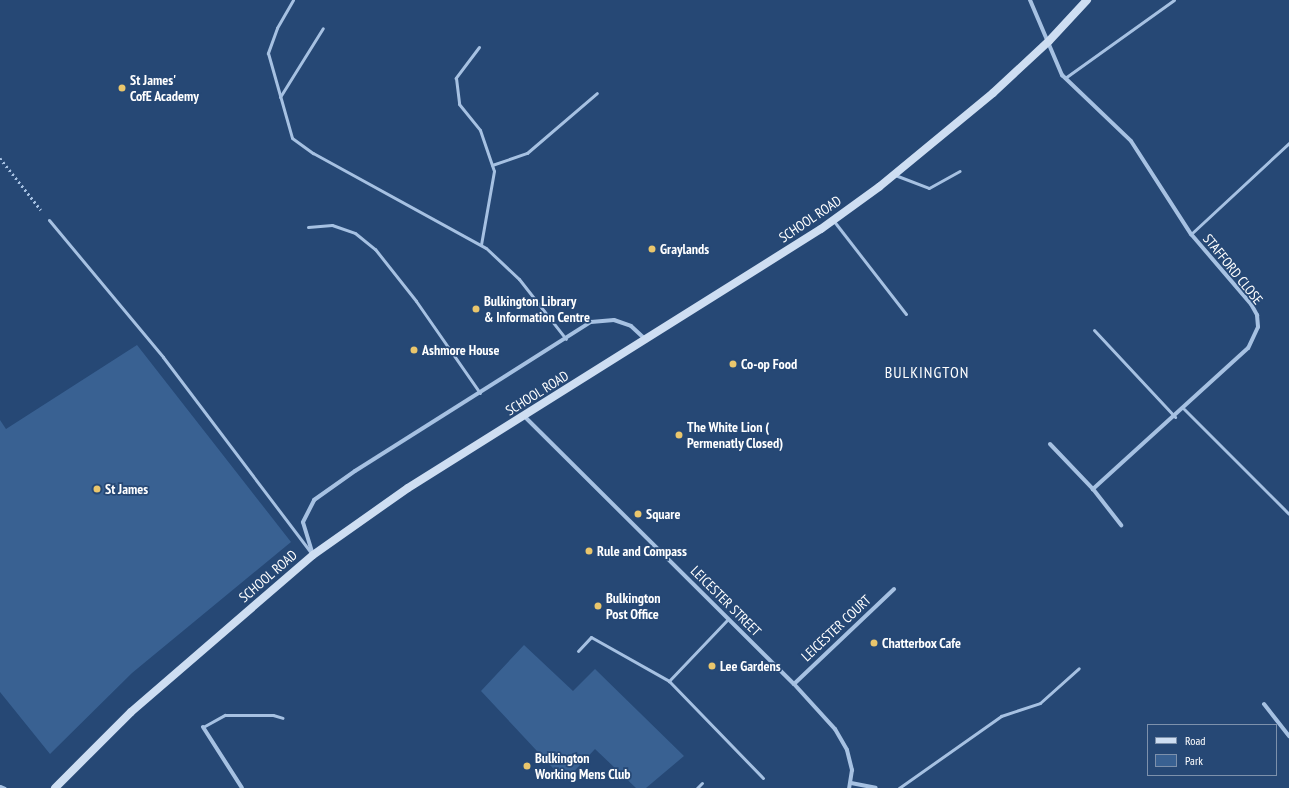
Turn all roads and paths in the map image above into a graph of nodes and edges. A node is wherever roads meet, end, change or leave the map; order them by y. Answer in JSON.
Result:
{"nodes":[{"id":1,"x":293,"y":0,"type":"edge"},
{"id":2,"x":1030,"y":0,"type":"edge"},
{"id":3,"x":1087,"y":0,"type":"edge"},
{"id":4,"x":1174,"y":0,"type":"edge"},
{"id":5,"x":324,"y":28,"type":"dead end"},
{"id":6,"x":1049,"y":41,"type":"junction"},
{"id":7,"x":479,"y":47,"type":"dead end"},
{"id":8,"x":1065,"y":78,"type":"junction"},
{"id":9,"x":597,"y":93,"type":"dead end"},
{"id":10,"x":280,"y":97,"type":"junction"},
{"id":11,"x":1289,"y":143,"type":"edge"},
{"id":12,"x":0,"y":158,"type":"edge"},
{"id":13,"x":492,"y":165,"type":"junction"},
{"id":14,"x":960,"y":171,"type":"dead end"},
{"id":15,"x":894,"y":174,"type":"junction"},
{"id":16,"x":49,"y":220,"type":"joint"},
{"id":17,"x":833,"y":220,"type":"junction"},
{"id":18,"x":308,"y":227,"type":"dead end"},
{"id":19,"x":1191,"y":234,"type":"junction"},
{"id":20,"x":481,"y":245,"type":"junction"},
{"id":21,"x":906,"y":314,"type":"dead end"},
{"id":22,"x":1094,"y":330,"type":"dead end"},
{"id":23,"x":566,"y":339,"type":"junction"},
{"id":24,"x":647,"y":340,"type":"junction"},
{"id":25,"x":480,"y":393,"type":"junction"},
{"id":26,"x":1184,"y":409,"type":"junction"},
{"id":27,"x":524,"y":416,"type":"junction"},
{"id":28,"x":1175,"y":416,"type":"junction"},
{"id":29,"x":1050,"y":444,"type":"dead end"},
{"id":30,"x":1092,"y":489,"type":"junction"},
{"id":31,"x":1289,"y":514,"type":"edge"},
{"id":32,"x":1121,"y":526,"type":"dead end"},
{"id":33,"x":313,"y":555,"type":"junction"},
{"id":34,"x":894,"y":589,"type":"dead end"},
{"id":35,"x":728,"y":619,"type":"junction"},
{"id":36,"x":578,"y":651,"type":"dead end"},
{"id":37,"x":1079,"y":668,"type":"dead end"},
{"id":38,"x":669,"y":681,"type":"junction"},
{"id":39,"x":794,"y":684,"type":"junction"},
{"id":40,"x":1264,"y":704,"type":"dead end"},
{"id":41,"x":283,"y":718,"type":"dead end"},
{"id":42,"x":203,"y":727,"type":"joint"},
{"id":43,"x":1289,"y":736,"type":"edge"},
{"id":44,"x":763,"y":778,"type":"dead end"},
{"id":45,"x":702,"y":783,"type":"dead end"},
{"id":46,"x":851,"y":783,"type":"junction"},
{"id":47,"x":0,"y":786,"type":"edge"},
{"id":48,"x":5,"y":788,"type":"edge"},
{"id":49,"x":55,"y":788,"type":"edge"},
{"id":50,"x":242,"y":788,"type":"edge"},
{"id":51,"x":697,"y":788,"type":"edge"},
{"id":52,"x":849,"y":788,"type":"edge"},
{"id":53,"x":876,"y":788,"type":"edge"},
{"id":54,"x":899,"y":788,"type":"edge"}],
"edges":[{"from":1,"to":10,"type":"lane"},
{"from":2,"to":6,"type":"street","name":"STAFFORD CLOSE"},
{"from":3,"to":6,"type":"main road","name":"SCHOOL ROAD"},
{"from":4,"to":8,"type":"lane"},
{"from":5,"to":10,"type":"lane"},
{"from":6,"to":8,"type":"street","name":"STAFFORD CLOSE"},
{"from":6,"to":15,"type":"main road","name":"SCHOOL ROAD"},
{"from":7,"to":13,"type":"lane"},
{"from":8,"to":19,"type":"street","name":"STAFFORD CLOSE"},
{"from":9,"to":13,"type":"lane"},
{"from":10,"to":20,"type":"lane"},
{"from":11,"to":19,"type":"lane"},
{"from":12,"to":16,"type":"path"},
{"from":13,"to":20,"type":"lane"},
{"from":14,"to":15,"type":"lane"},
{"from":15,"to":17,"type":"main road","name":"SCHOOL ROAD"},
{"from":16,"to":33,"type":"lane"},
{"from":17,"to":21,"type":"lane"},
{"from":17,"to":24,"type":"main road","name":"SCHOOL ROAD"},
{"from":18,"to":25,"type":"lane"},
{"from":19,"to":26,"type":"street","name":"STAFFORD CLOSE"},
{"from":20,"to":23,"type":"lane"},
{"from":22,"to":28,"type":"lane"},
{"from":23,"to":24,"type":"street"},
{"from":23,"to":25,"type":"street"},
{"from":24,"to":27,"type":"main road","name":"SCHOOL ROAD"},
{"from":25,"to":33,"type":"street"},
{"from":26,"to":28,"type":"street","name":"STAFFORD CLOSE"},
{"from":26,"to":31,"type":"lane"},
{"from":27,"to":33,"type":"main road","name":"SCHOOL ROAD"},
{"from":27,"to":35,"type":"street","name":"LEICESTER STREET"},
{"from":28,"to":30,"type":"street","name":"STAFFORD CLOSE"},
{"from":29,"to":30,"type":"street"},
{"from":30,"to":32,"type":"street"},
{"from":33,"to":49,"type":"main road","name":"SCHOOL ROAD"},
{"from":34,"to":39,"type":"street","name":"LEICESTER COURT"},
{"from":35,"to":38,"type":"lane"},
{"from":35,"to":39,"type":"street","name":"LEICESTER STREET"},
{"from":36,"to":38,"type":"lane"},
{"from":37,"to":54,"type":"lane"},
{"from":38,"to":44,"type":"lane"},
{"from":39,"to":46,"type":"street","name":"LEICESTER STREET"},
{"from":40,"to":43,"type":"street"},
{"from":41,"to":42,"type":"lane"},
{"from":42,"to":50,"type":"street"},
{"from":45,"to":51,"type":"lane"},
{"from":46,"to":52,"type":"street"},
{"from":46,"to":53,"type":"street"},
{"from":47,"to":48,"type":"lane"}]}
